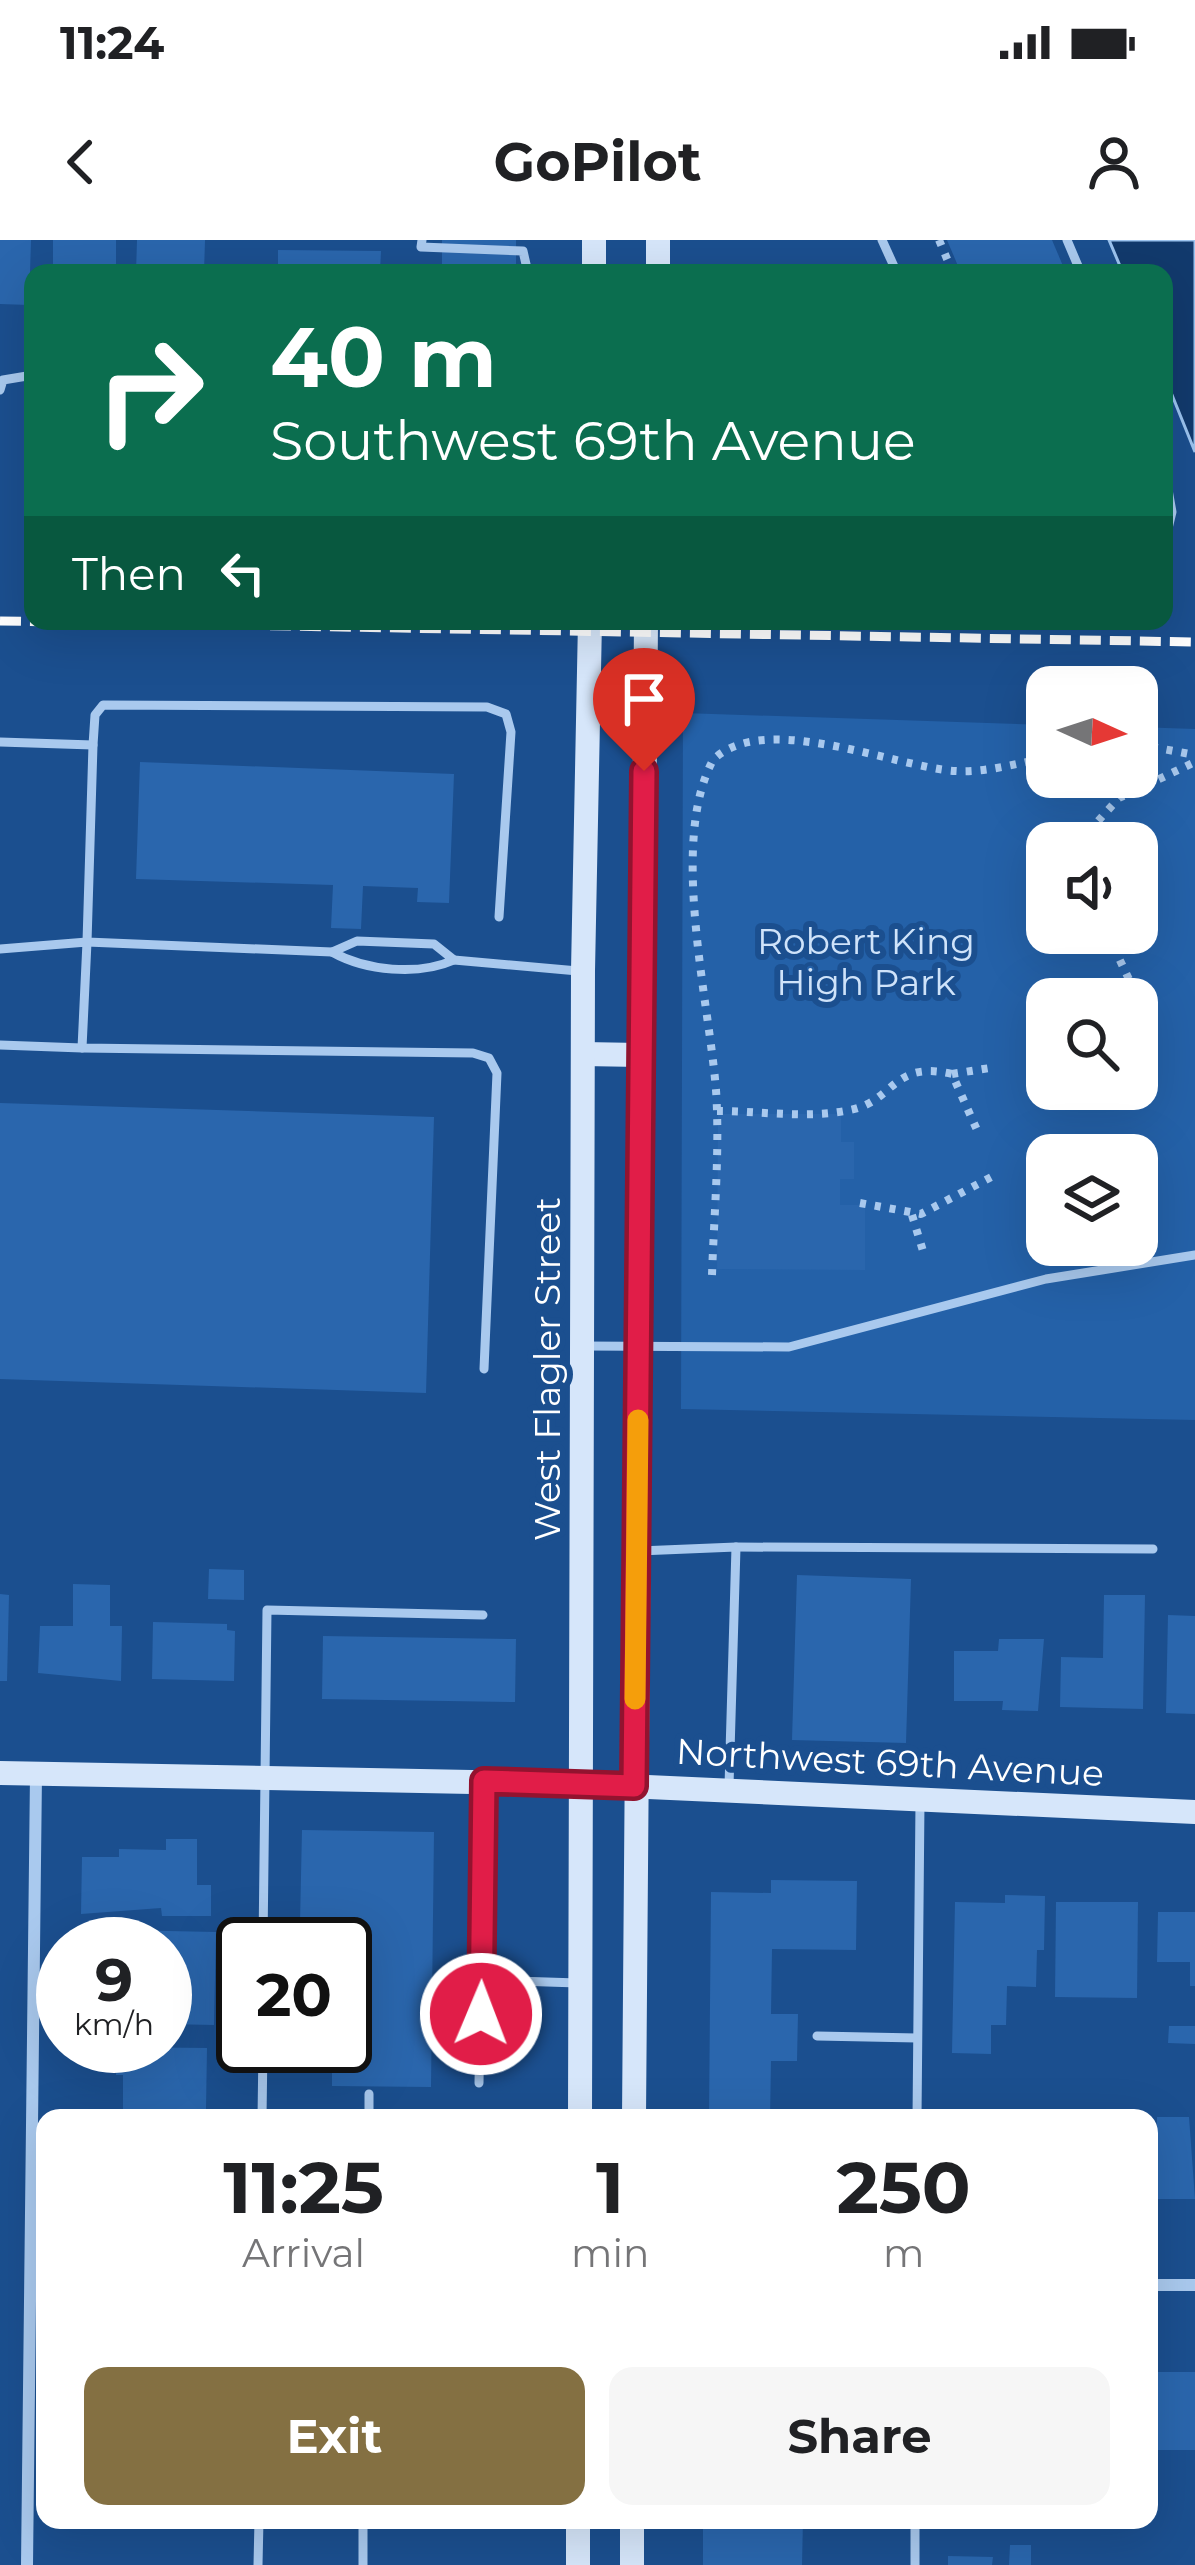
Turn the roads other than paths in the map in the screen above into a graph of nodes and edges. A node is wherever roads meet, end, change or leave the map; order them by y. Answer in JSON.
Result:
{"nodes":[{"id":1,"x":422,"y":240,"type":"edge"},
{"id":2,"x":526,"y":264,"type":"edge"},
{"id":3,"x":24,"y":376,"type":"edge"},
{"id":4,"x":0,"y":390,"type":"edge"},
{"id":5,"x":590,"y":630,"type":"edge"},
{"id":6,"x":646,"y":630,"type":"edge"},
{"id":7,"x":0,"y":742,"type":"edge"},
{"id":8,"x":93,"y":745,"type":"junction"},
{"id":9,"x":499,"y":917,"type":"dead end"},
{"id":10,"x":87,"y":942,"type":"junction"},
{"id":11,"x":0,"y":949,"type":"edge"},
{"id":12,"x":332,"y":952,"type":"junction"},
{"id":13,"x":454,"y":960,"type":"junction"},
{"id":14,"x":583,"y":971,"type":"junction"},
{"id":15,"x":0,"y":1046,"type":"edge"},
{"id":16,"x":82,"y":1048,"type":"junction"},
{"id":17,"x":583,"y":1054,"type":"junction"},
{"id":18,"x":640,"y":1055,"type":"junction"},
{"id":19,"x":1195,"y":1255,"type":"edge"},
{"id":20,"x":584,"y":1346,"type":"junction"},
{"id":21,"x":638,"y":1347,"type":"junction"},
{"id":22,"x":484,"y":1369,"type":"dead end"},
{"id":23,"x":736,"y":1547,"type":"junction"},
{"id":24,"x":1153,"y":1550,"type":"dead end"},
{"id":25,"x":638,"y":1551,"type":"junction"},
{"id":26,"x":483,"y":1615,"type":"dead end"},
{"id":27,"x":0,"y":1773,"type":"edge"},
{"id":28,"x":36,"y":1773,"type":"junction"},
{"id":29,"x":264,"y":1779,"type":"junction"},
{"id":30,"x":484,"y":1781,"type":"junction"},
{"id":31,"x":582,"y":1784,"type":"junction"},
{"id":32,"x":634,"y":1786,"type":"junction"},
{"id":33,"x":729,"y":1792,"type":"junction"},
{"id":34,"x":920,"y":1802,"type":"junction"},
{"id":35,"x":1195,"y":1812,"type":"edge"},
{"id":36,"x":263,"y":1917,"type":"edge"},
{"id":37,"x":482,"y":1980,"type":"junction"},
{"id":38,"x":580,"y":1983,"type":"junction"},
{"id":39,"x":818,"y":2036,"type":"dead end"},
{"id":40,"x":917,"y":2038,"type":"junction"},
{"id":41,"x":263,"y":2073,"type":"edge"},
{"id":42,"x":479,"y":2083,"type":"dead end"},
{"id":43,"x":370,"y":2094,"type":"dead end"},
{"id":44,"x":262,"y":2109,"type":"edge"},
{"id":45,"x":369,"y":2109,"type":"edge"},
{"id":46,"x":580,"y":2109,"type":"edge"},
{"id":47,"x":634,"y":2109,"type":"edge"},
{"id":48,"x":916,"y":2109,"type":"edge"},
{"id":49,"x":1158,"y":2285,"type":"edge"},
{"id":50,"x":1195,"y":2285,"type":"edge"},
{"id":51,"x":259,"y":2529,"type":"edge"},
{"id":52,"x":363,"y":2529,"type":"edge"},
{"id":53,"x":578,"y":2529,"type":"edge"},
{"id":54,"x":632,"y":2529,"type":"edge"},
{"id":55,"x":915,"y":2529,"type":"edge"},
{"id":56,"x":27,"y":2565,"type":"edge"},
{"id":57,"x":258,"y":2565,"type":"edge"},
{"id":58,"x":363,"y":2565,"type":"edge"},
{"id":59,"x":578,"y":2565,"type":"edge"},
{"id":60,"x":632,"y":2565,"type":"edge"},
{"id":61,"x":915,"y":2565,"type":"edge"}],
"edges":[{"from":1,"to":2,"type":"lane"},
{"from":3,"to":4,"type":"lane"},
{"from":5,"to":14,"type":"main road","name":"West Flagler Street"},
{"from":6,"to":18,"type":"main road"},
{"from":7,"to":8,"type":"lane"},
{"from":8,"to":9,"type":"lane"},
{"from":8,"to":10,"type":"lane"},
{"from":10,"to":11,"type":"lane"},
{"from":10,"to":12,"type":"lane"},
{"from":10,"to":16,"type":"lane"},
{"from":12,"to":13,"type":"lane"},
{"from":12,"to":13,"type":"lane"},
{"from":13,"to":14,"type":"lane"},
{"from":14,"to":17,"type":"main road","name":"West Flagler Street"},
{"from":15,"to":16,"type":"lane"},
{"from":16,"to":22,"type":"lane"},
{"from":17,"to":18,"type":"main road"},
{"from":17,"to":20,"type":"main road","name":"West Flagler Street"},
{"from":18,"to":21,"type":"main road"},
{"from":19,"to":21,"type":"lane"},
{"from":20,"to":21,"type":"lane"},
{"from":20,"to":31,"type":"main road","name":"West Flagler Street"},
{"from":21,"to":25,"type":"main road"},
{"from":23,"to":24,"type":"lane"},
{"from":23,"to":25,"type":"lane"},
{"from":23,"to":33,"type":"lane"},
{"from":25,"to":32,"type":"main road"},
{"from":26,"to":29,"type":"lane"},
{"from":27,"to":28,"type":"main road","name":"Northwest 69th Avenue"},
{"from":28,"to":29,"type":"main road","name":"Northwest 69th Avenue"},
{"from":28,"to":56,"type":"street"},
{"from":29,"to":30,"type":"main road","name":"Northwest 69th Avenue"},
{"from":29,"to":36,"type":"lane"},
{"from":30,"to":31,"type":"main road","name":"Northwest 69th Avenue"},
{"from":30,"to":37,"type":"lane"},
{"from":31,"to":32,"type":"main road","name":"Northwest 69th Avenue"},
{"from":31,"to":38,"type":"main road","name":"West Flagler Street"},
{"from":32,"to":33,"type":"main road","name":"Northwest 69th Avenue"},
{"from":32,"to":47,"type":"main road"},
{"from":33,"to":34,"type":"main road","name":"Northwest 69th Avenue"},
{"from":34,"to":35,"type":"main road","name":"Northwest 69th Avenue"},
{"from":34,"to":40,"type":"lane"},
{"from":37,"to":38,"type":"lane"},
{"from":37,"to":42,"type":"lane"},
{"from":38,"to":46,"type":"main road","name":"West Flagler Street"},
{"from":39,"to":40,"type":"lane"},
{"from":40,"to":48,"type":"lane"},
{"from":41,"to":44,"type":"lane"},
{"from":43,"to":45,"type":"lane"},
{"from":49,"to":50,"type":"street"},
{"from":51,"to":57,"type":"lane"},
{"from":52,"to":58,"type":"lane"},
{"from":53,"to":59,"type":"main road"},
{"from":54,"to":60,"type":"main road"},
{"from":55,"to":61,"type":"lane"}]}
